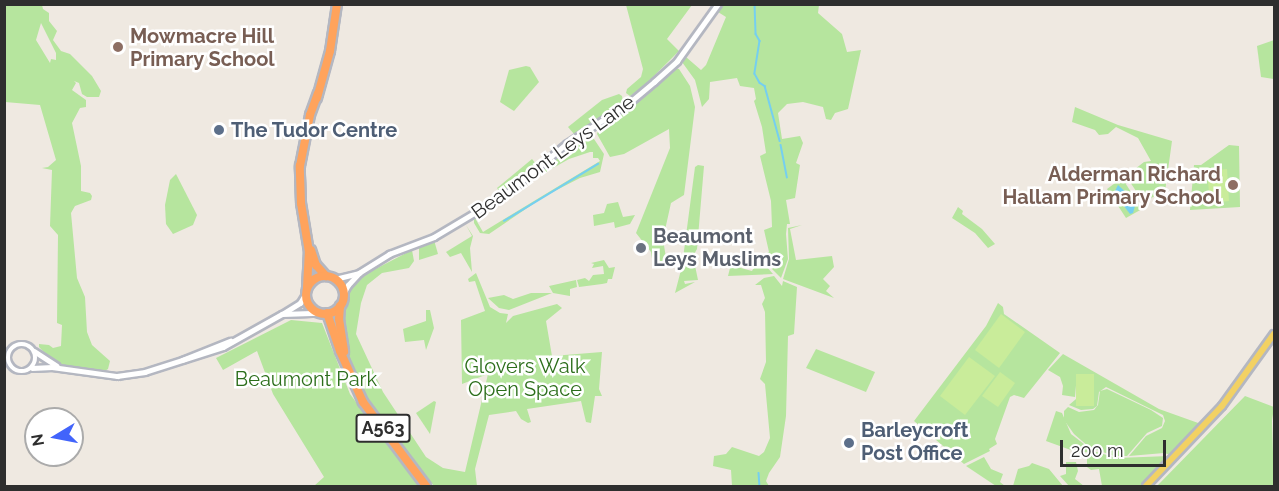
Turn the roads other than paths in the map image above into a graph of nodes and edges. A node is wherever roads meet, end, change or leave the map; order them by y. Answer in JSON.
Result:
{"nodes":[{"id":1,"x":337,"y":4,"type":"edge"},
{"id":2,"x":718,"y":4,"type":"edge"},
{"id":3,"x":308,"y":243,"type":"junction"},
{"id":4,"x":359,"y":273,"type":"junction"},
{"id":5,"x":326,"y":276,"type":"junction"},
{"id":6,"x":335,"y":279,"type":"junction"},
{"id":7,"x":307,"y":290,"type":"junction"},
{"id":8,"x":343,"y":294,"type":"junction"},
{"id":9,"x":340,"y":306,"type":"junction"},
{"id":10,"x":323,"y":313,"type":"junction"},
{"id":11,"x":282,"y":314,"type":"junction"},
{"id":12,"x":1275,"y":334,"type":"edge"},
{"id":13,"x":14,"y":347,"type":"junction"},
{"id":14,"x":4,"y":348,"type":"edge"},
{"id":15,"x":34,"y":351,"type":"junction"},
{"id":16,"x":4,"y":357,"type":"edge"},
{"id":17,"x":10,"y":365,"type":"junction"},
{"id":18,"x":347,"y":366,"type":"junction"},
{"id":19,"x":32,"y":368,"type":"junction"},
{"id":20,"x":59,"y":368,"type":"junction"},
{"id":21,"x":426,"y":486,"type":"edge"},
{"id":22,"x":1146,"y":486,"type":"edge"}],
"edges":[{"from":1,"to":3,"type":"highway"},
{"from":2,"to":4,"type":"street","name":"Beaumont Leys Lane"},
{"from":3,"to":5,"type":"highway"},
{"from":3,"to":7,"type":"highway"},
{"from":4,"to":6,"type":"street","name":"Beaumont Leys Lane"},
{"from":4,"to":8,"type":"street","name":"Beaumont Leys Lane"},
{"from":5,"to":6,"type":"highway"},
{"from":5,"to":7,"type":"highway"},
{"from":6,"to":8,"type":"highway"},
{"from":7,"to":10,"type":"highway"},
{"from":7,"to":11,"type":"street"},
{"from":8,"to":9,"type":"highway"},
{"from":9,"to":10,"type":"highway"},
{"from":9,"to":18,"type":"highway"},
{"from":10,"to":11,"type":"street"},
{"from":10,"to":18,"type":"highway"},
{"from":11,"to":20,"type":"street"},
{"from":12,"to":22,"type":"main road"},
{"from":13,"to":14,"type":"street"},
{"from":13,"to":15,"type":"street"},
{"from":13,"to":17,"type":"street"},
{"from":15,"to":19,"type":"street"},
{"from":15,"to":20,"type":"street"},
{"from":16,"to":17,"type":"street"},
{"from":17,"to":19,"type":"street"},
{"from":18,"to":21,"type":"highway","number":"A563"},
{"from":19,"to":20,"type":"street"}]}
